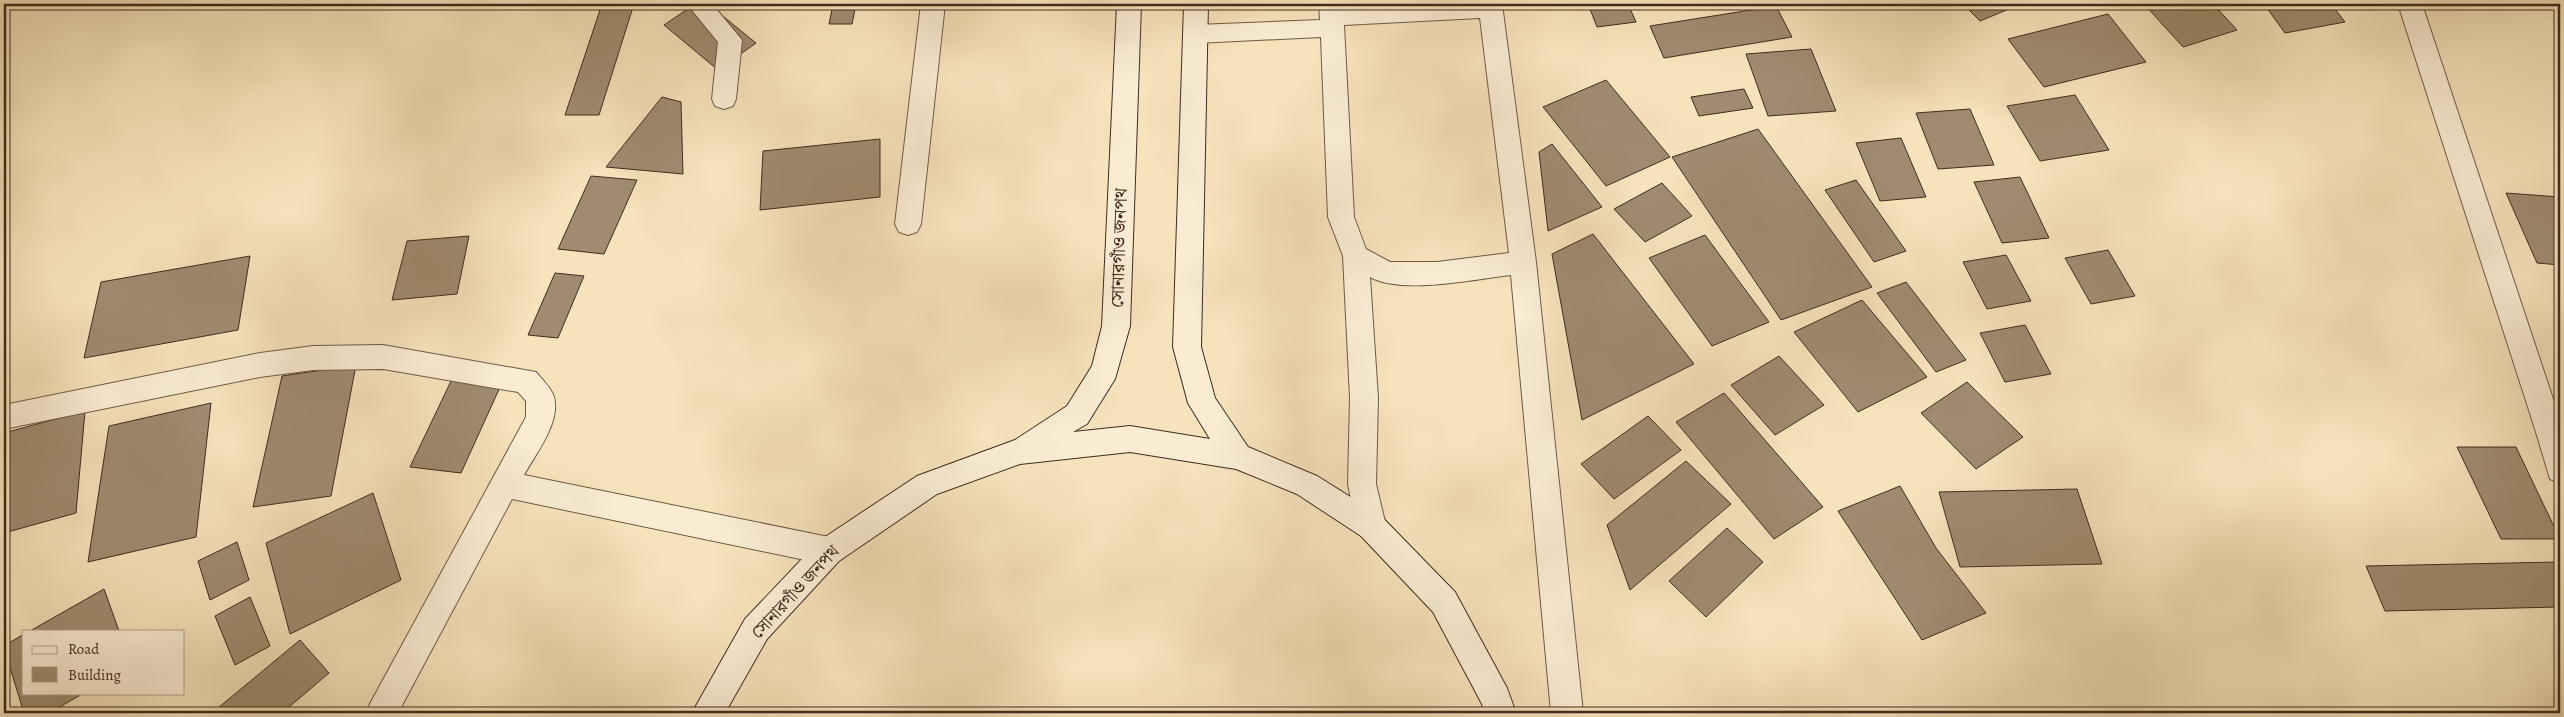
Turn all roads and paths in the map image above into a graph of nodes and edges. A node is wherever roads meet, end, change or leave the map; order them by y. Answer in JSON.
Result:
{"nodes":[{"id":1,"x":699,"y":4,"type":"edge"},
{"id":2,"x":933,"y":4,"type":"edge"},
{"id":3,"x":1129,"y":4,"type":"edge"},
{"id":4,"x":1196,"y":4,"type":"edge"},
{"id":5,"x":2410,"y":4,"type":"edge"},
{"id":6,"x":1491,"y":6,"type":"edge"},
{"id":7,"x":1332,"y":16,"type":"edge"},
{"id":8,"x":1196,"y":34,"type":"junction"},
{"id":9,"x":724,"y":99,"type":"dead end"},
{"id":10,"x":908,"y":224,"type":"dead end"},
{"id":11,"x":1356,"y":256,"type":"junction"},
{"id":12,"x":1523,"y":262,"type":"junction"},
{"id":13,"x":4,"y":417,"type":"edge"},
{"id":14,"x":1020,"y":451,"type":"junction"},
{"id":15,"x":1238,"y":456,"type":"junction"},
{"id":16,"x":2560,"y":470,"type":"edge"},
{"id":17,"x":505,"y":484,"type":"junction"},
{"id":18,"x":1371,"y":526,"type":"junction"},
{"id":19,"x":829,"y":552,"type":"junction"},
{"id":20,"x":1504,"y":709,"type":"edge"},
{"id":21,"x":381,"y":713,"type":"edge"},
{"id":22,"x":708,"y":713,"type":"edge"},
{"id":23,"x":1567,"y":713,"type":"edge"}],
"edges":[{"from":1,"to":9,"type":"street"},
{"from":2,"to":10,"type":"street"},
{"from":3,"to":14,"type":"street","name":"সোনারগাঁও জনপথ"},
{"from":4,"to":8,"type":"street"},
{"from":5,"to":16,"type":"street"},
{"from":6,"to":7,"type":"street"},
{"from":6,"to":12,"type":"street"},
{"from":7,"to":8,"type":"street"},
{"from":7,"to":11,"type":"street"},
{"from":8,"to":15,"type":"street"},
{"from":11,"to":12,"type":"street"},
{"from":11,"to":18,"type":"street"},
{"from":12,"to":23,"type":"street"},
{"from":13,"to":17,"type":"street"},
{"from":14,"to":15,"type":"street","name":"সোনারগাঁও জনপথ"},
{"from":14,"to":19,"type":"street","name":"সোনারগাঁও জনপথ"},
{"from":15,"to":18,"type":"street","name":"সোনারগাঁও জনপথ"},
{"from":17,"to":19,"type":"street"},
{"from":17,"to":21,"type":"street"},
{"from":18,"to":20,"type":"street","name":"সোনারগাঁও জনপথ"},
{"from":19,"to":22,"type":"street","name":"সোনারগাঁও জনপথ"}]}
